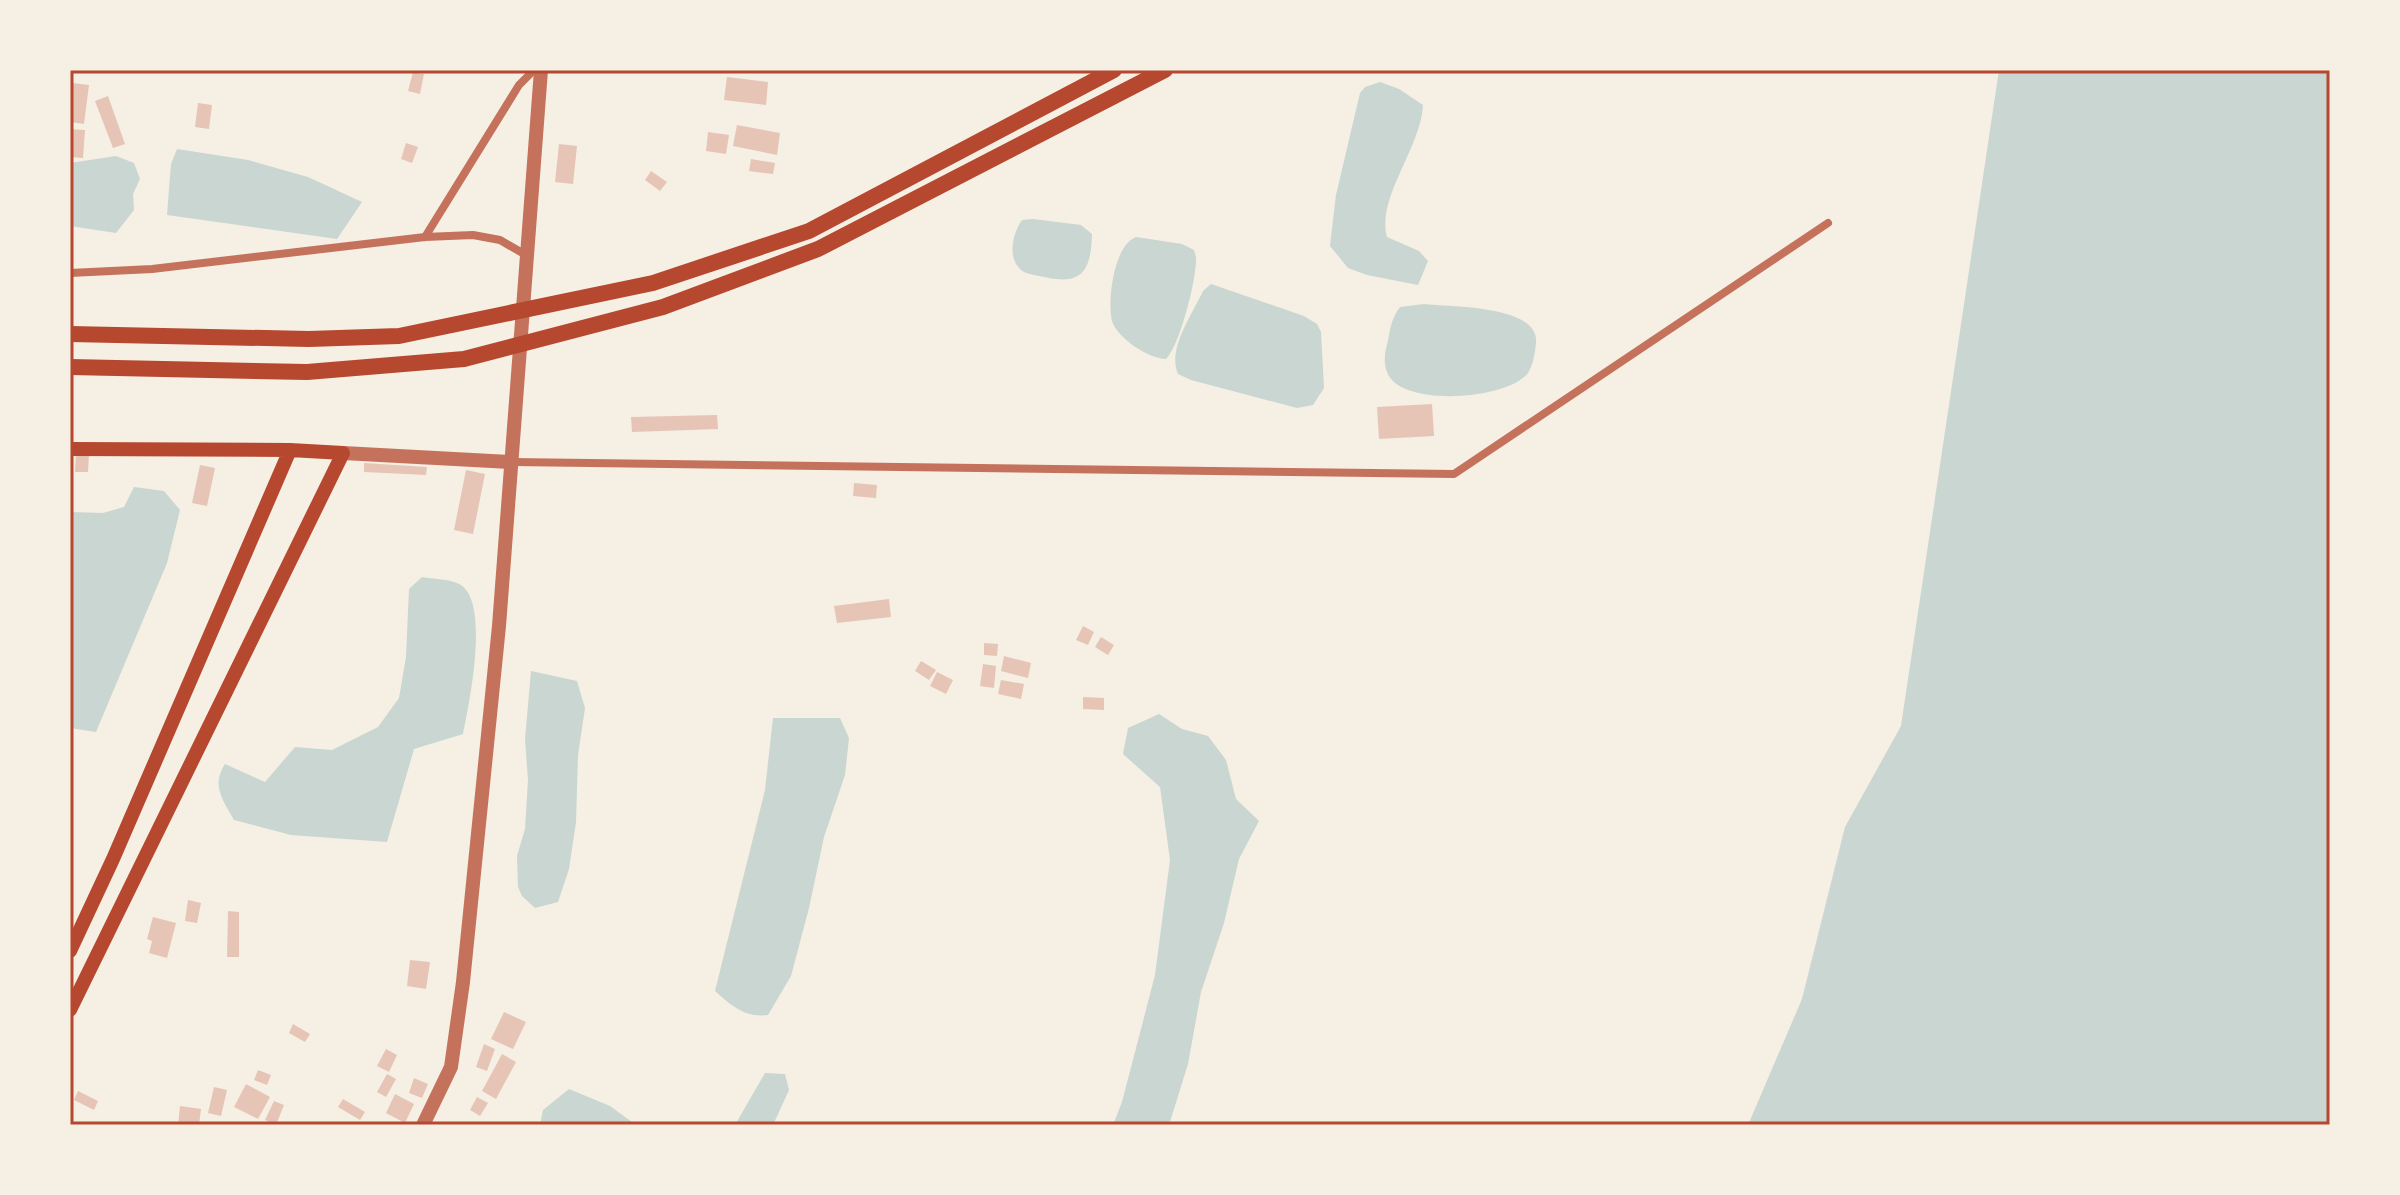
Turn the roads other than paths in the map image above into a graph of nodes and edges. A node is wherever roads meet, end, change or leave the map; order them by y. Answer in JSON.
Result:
{"nodes":[{"id":1,"x":534,"y":70,"type":"edge"},
{"id":2,"x":541,"y":70,"type":"edge"},
{"id":3,"x":1114,"y":70,"type":"edge"},
{"id":4,"x":1165,"y":70,"type":"edge"},
{"id":5,"x":1828,"y":223,"type":"dead end"},
{"id":6,"x":425,"y":237,"type":"junction"},
{"id":7,"x":526,"y":255,"type":"junction"},
{"id":8,"x":70,"y":273,"type":"edge"},
{"id":9,"x":70,"y":334,"type":"edge"},
{"id":10,"x":70,"y":367,"type":"edge"},
{"id":11,"x":70,"y":449,"type":"edge"},
{"id":12,"x":290,"y":450,"type":"junction"},
{"id":13,"x":343,"y":453,"type":"junction"},
{"id":14,"x":512,"y":462,"type":"junction"},
{"id":15,"x":70,"y":951,"type":"edge"},
{"id":16,"x":70,"y":1010,"type":"edge"},
{"id":17,"x":423,"y":1125,"type":"edge"}],
"edges":[{"from":1,"to":6,"type":"street"},
{"from":2,"to":7,"type":"street"},
{"from":3,"to":9,"type":"main road"},
{"from":4,"to":10,"type":"main road"},
{"from":5,"to":14,"type":"street"},
{"from":6,"to":7,"type":"street"},
{"from":6,"to":8,"type":"street"},
{"from":7,"to":14,"type":"street"},
{"from":11,"to":12,"type":"main road"},
{"from":12,"to":13,"type":"main road"},
{"from":12,"to":15,"type":"main road"},
{"from":13,"to":14,"type":"street"},
{"from":13,"to":16,"type":"main road"},
{"from":14,"to":17,"type":"street"}]}
